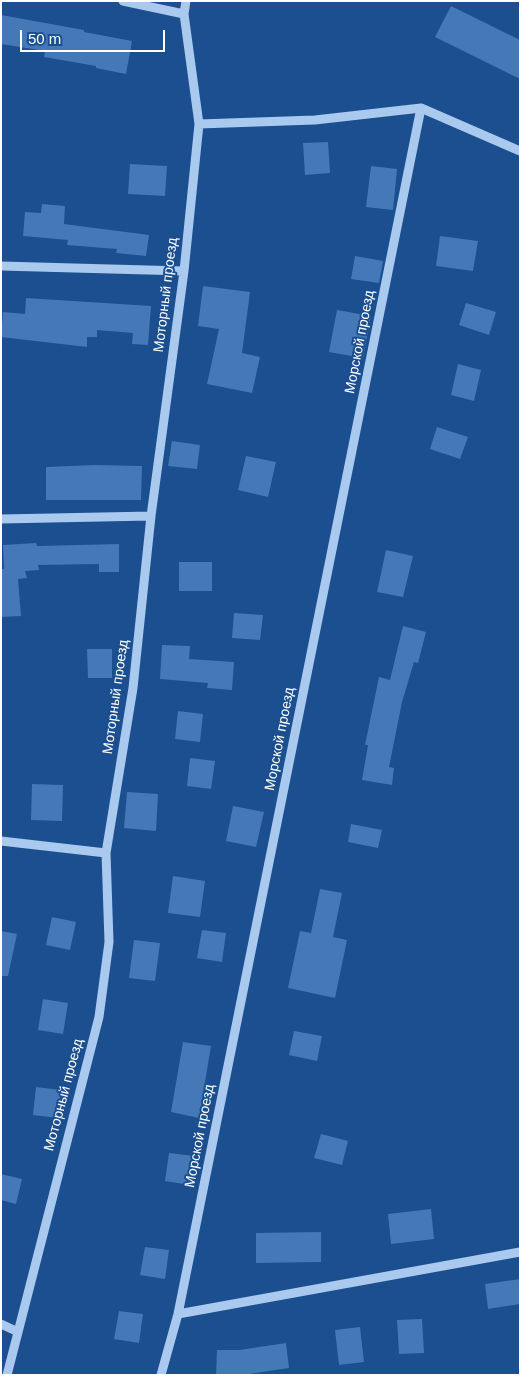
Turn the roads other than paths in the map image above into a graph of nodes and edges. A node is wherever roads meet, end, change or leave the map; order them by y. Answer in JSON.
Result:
{"nodes":[{"id":1,"x":123,"y":1,"type":"edge"},
{"id":2,"x":186,"y":1,"type":"edge"},
{"id":3,"x":184,"y":14,"type":"junction"},
{"id":4,"x":421,"y":108,"type":"junction"},
{"id":5,"x":199,"y":124,"type":"junction"},
{"id":6,"x":520,"y":151,"type":"edge"},
{"id":7,"x":1,"y":266,"type":"edge"},
{"id":8,"x":184,"y":271,"type":"junction"},
{"id":9,"x":151,"y":516,"type":"junction"},
{"id":10,"x":1,"y":518,"type":"edge"},
{"id":11,"x":1,"y":841,"type":"edge"},
{"id":12,"x":106,"y":853,"type":"junction"},
{"id":13,"x":520,"y":1252,"type":"edge"},
{"id":14,"x":178,"y":1314,"type":"junction"},
{"id":15,"x":1,"y":1324,"type":"edge"},
{"id":16,"x":16,"y":1331,"type":"junction"},
{"id":17,"x":7,"y":1375,"type":"edge"},
{"id":18,"x":161,"y":1375,"type":"edge"}],
"edges":[{"from":1,"to":3,"type":"street"},
{"from":2,"to":3,"type":"street","name":"Моторный проезд"},
{"from":3,"to":5,"type":"street","name":"Моторный проезд"},
{"from":4,"to":5,"type":"street"},
{"from":4,"to":6,"type":"street"},
{"from":4,"to":14,"type":"street","name":"Морской проезд"},
{"from":5,"to":8,"type":"street","name":"Моторный проезд"},
{"from":7,"to":8,"type":"street"},
{"from":8,"to":9,"type":"street","name":"Моторный проезд"},
{"from":9,"to":10,"type":"street"},
{"from":9,"to":12,"type":"street","name":"Моторный проезд"},
{"from":11,"to":12,"type":"street"},
{"from":12,"to":16,"type":"street","name":"Моторный проезд"},
{"from":13,"to":14,"type":"street"},
{"from":14,"to":18,"type":"street","name":"Морской проезд"},
{"from":15,"to":16,"type":"street"},
{"from":16,"to":17,"type":"street","name":"Моторный проезд"}]}
